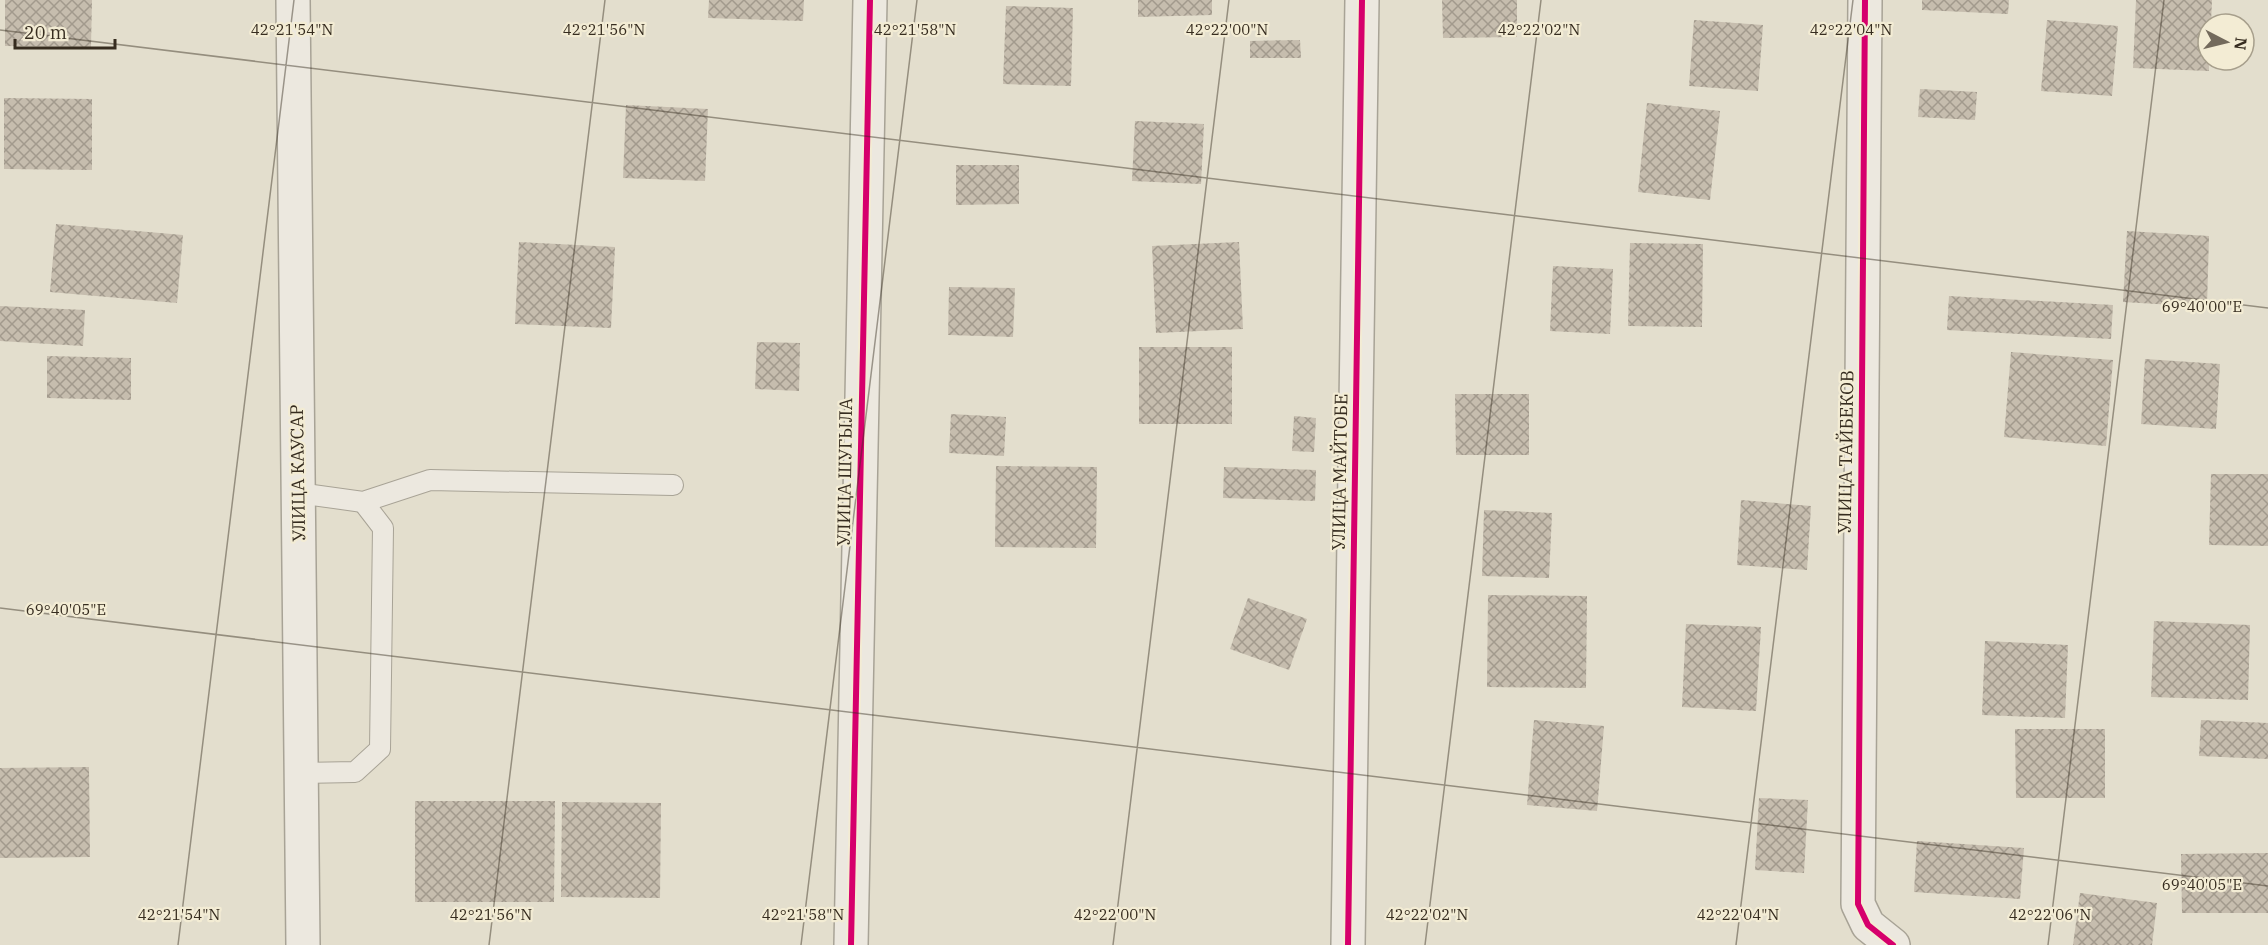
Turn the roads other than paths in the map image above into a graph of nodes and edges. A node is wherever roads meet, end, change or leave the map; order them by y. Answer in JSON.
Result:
{"nodes":[{"id":1,"x":293,"y":0,"type":"edge"},
{"id":2,"x":870,"y":0,"type":"edge"},
{"id":3,"x":1362,"y":0,"type":"edge"},
{"id":4,"x":1865,"y":0,"type":"edge"},
{"id":5,"x":673,"y":485,"type":"dead end"},
{"id":6,"x":298,"y":494,"type":"junction"},
{"id":7,"x":363,"y":502,"type":"junction"},
{"id":8,"x":301,"y":774,"type":"junction"},
{"id":9,"x":303,"y":945,"type":"edge"},
{"id":10,"x":851,"y":945,"type":"edge"},
{"id":11,"x":1348,"y":945,"type":"edge"},
{"id":12,"x":1893,"y":945,"type":"edge"}],
"edges":[{"from":1,"to":6,"type":"street","name":"УЛИЦА КАУСАР"},
{"from":2,"to":10,"type":"street","name":"УЛИЦА ШУГЫЛА"},
{"from":3,"to":11,"type":"street","name":"УЛИЦА МАЙТОБЕ"},
{"from":4,"to":12,"type":"street","name":"УЛИЦА ТАЙБЕКОВ"},
{"from":5,"to":7,"type":"lane"},
{"from":6,"to":7,"type":"lane"},
{"from":6,"to":8,"type":"street","name":"УЛИЦА КАУСАР"},
{"from":7,"to":8,"type":"lane"},
{"from":8,"to":9,"type":"street","name":"УЛИЦА КАУСАР"}]}
